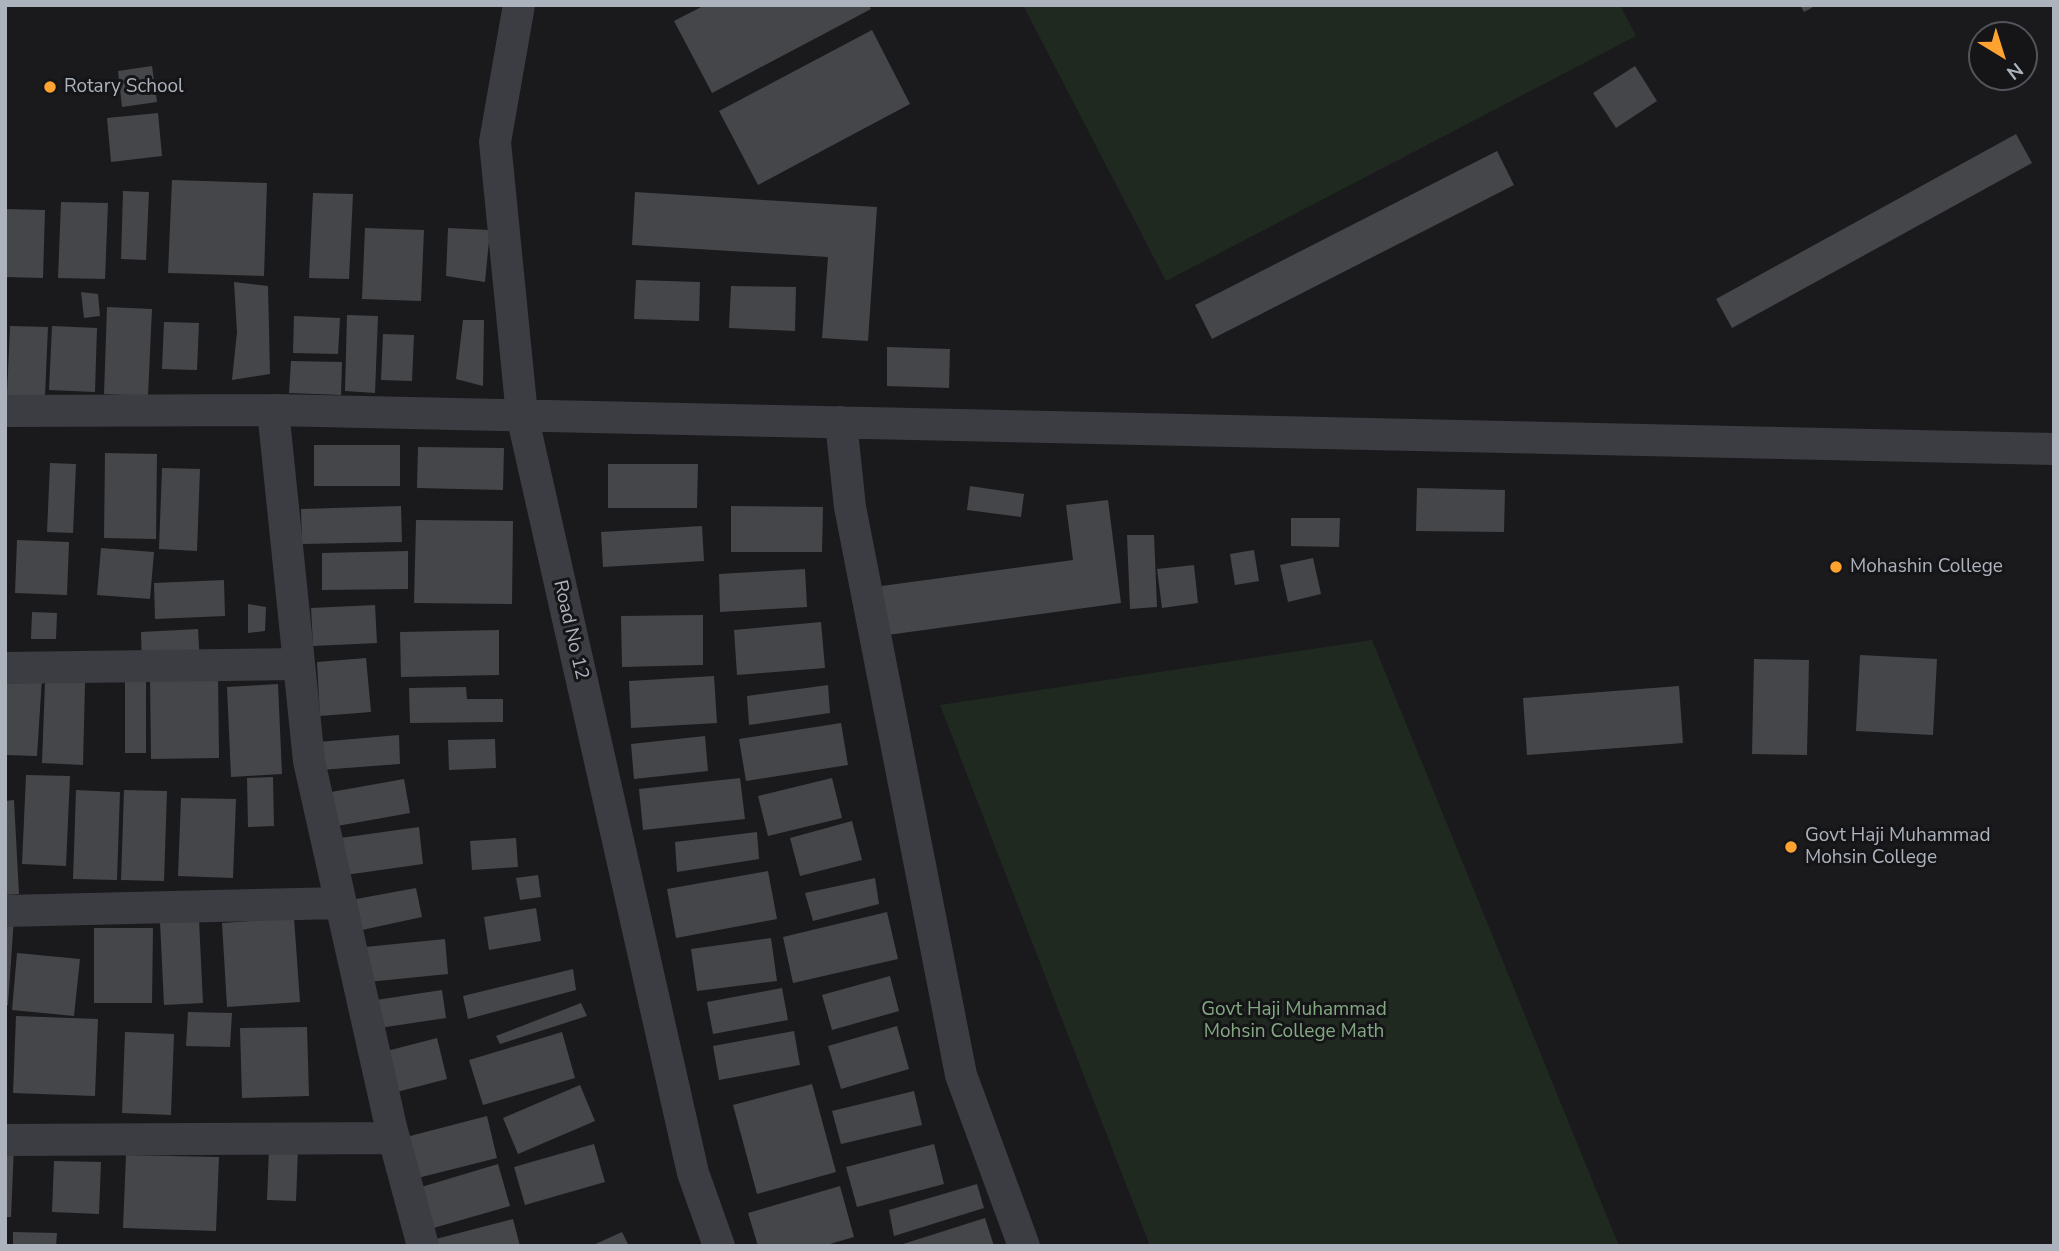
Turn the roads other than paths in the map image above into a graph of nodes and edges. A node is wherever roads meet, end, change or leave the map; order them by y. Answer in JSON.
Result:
{"nodes":[{"id":1,"x":519,"y":5,"type":"edge"},
{"id":2,"x":273,"y":410,"type":"junction"},
{"id":3,"x":5,"y":411,"type":"edge"},
{"id":4,"x":522,"y":415,"type":"junction"},
{"id":5,"x":841,"y":422,"type":"junction"},
{"id":6,"x":2054,"y":449,"type":"edge"},
{"id":7,"x":299,"y":664,"type":"junction"},
{"id":8,"x":5,"y":668,"type":"edge"},
{"id":9,"x":340,"y":904,"type":"junction"},
{"id":10,"x":5,"y":911,"type":"edge"},
{"id":11,"x":394,"y":1138,"type":"junction"},
{"id":12,"x":5,"y":1140,"type":"edge"},
{"id":13,"x":423,"y":1246,"type":"edge"},
{"id":14,"x":719,"y":1246,"type":"edge"},
{"id":15,"x":1024,"y":1246,"type":"edge"}],
"edges":[{"from":1,"to":4,"type":"street","name":"Road No 12"},
{"from":2,"to":3,"type":"street"},
{"from":2,"to":4,"type":"street"},
{"from":2,"to":7,"type":"street"},
{"from":4,"to":5,"type":"street"},
{"from":4,"to":14,"type":"street","name":"Road No 12"},
{"from":5,"to":6,"type":"street"},
{"from":5,"to":15,"type":"street"},
{"from":7,"to":8,"type":"street"},
{"from":7,"to":9,"type":"street"},
{"from":9,"to":10,"type":"street"},
{"from":9,"to":11,"type":"street"},
{"from":11,"to":12,"type":"street"},
{"from":11,"to":13,"type":"street"}]}
